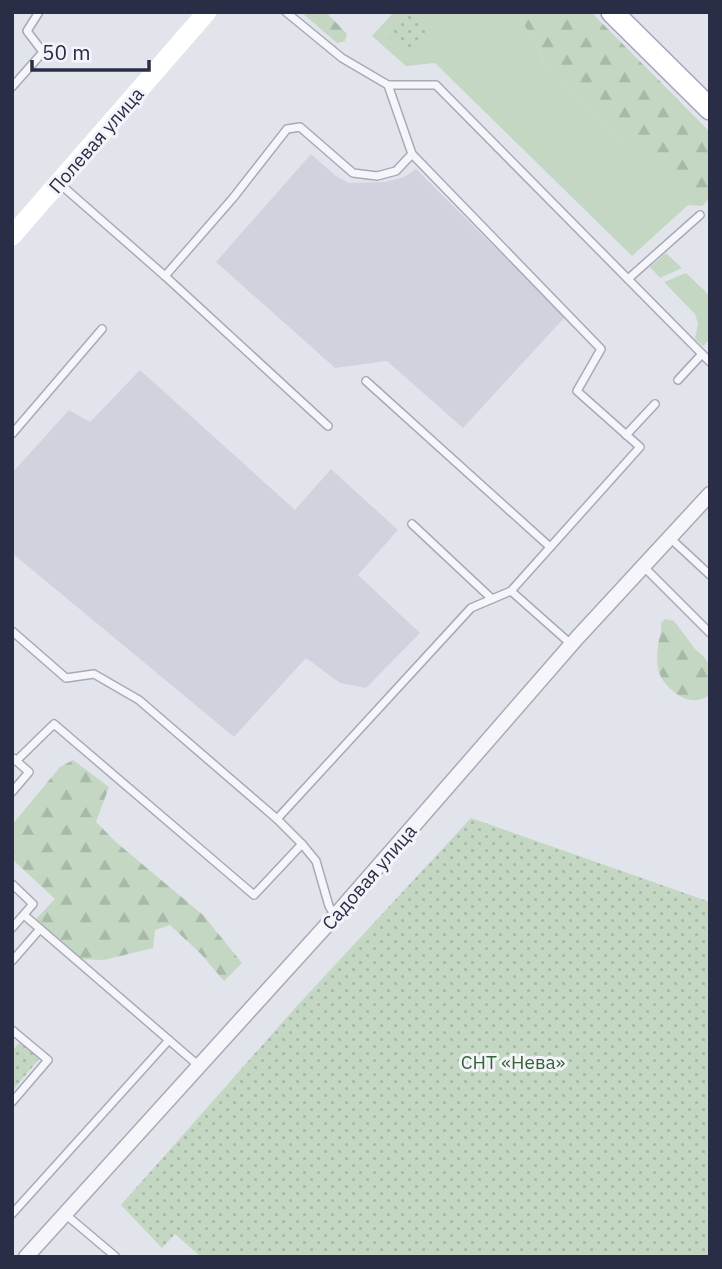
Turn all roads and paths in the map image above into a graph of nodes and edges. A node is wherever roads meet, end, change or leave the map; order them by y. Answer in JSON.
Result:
{"nodes":[{"id":1,"x":39,"y":12,"type":"edge"},
{"id":2,"x":207,"y":12,"type":"edge"},
{"id":3,"x":286,"y":12,"type":"edge"},
{"id":4,"x":617,"y":14,"type":"edge"},
{"id":5,"x":388,"y":85,"type":"junction"},
{"id":6,"x":12,"y":87,"type":"edge"},
{"id":7,"x":710,"y":109,"type":"edge"},
{"id":8,"x":412,"y":154,"type":"junction"},
{"id":9,"x":59,"y":183,"type":"junction"},
{"id":10,"x":700,"y":215,"type":"dead end"},
{"id":11,"x":12,"y":236,"type":"edge"},
{"id":12,"x":165,"y":276,"type":"junction"},
{"id":13,"x":628,"y":279,"type":"junction"},
{"id":14,"x":102,"y":329,"type":"dead end"},
{"id":15,"x":702,"y":354,"type":"junction"},
{"id":16,"x":710,"y":362,"type":"edge"},
{"id":17,"x":678,"y":380,"type":"dead end"},
{"id":18,"x":366,"y":381,"type":"dead end"},
{"id":19,"x":655,"y":404,"type":"dead end"},
{"id":20,"x":328,"y":426,"type":"dead end"},
{"id":21,"x":12,"y":434,"type":"edge"},
{"id":22,"x":626,"y":435,"type":"junction"},
{"id":23,"x":710,"y":494,"type":"edge"},
{"id":24,"x":412,"y":524,"type":"dead end"},
{"id":25,"x":670,"y":538,"type":"junction"},
{"id":26,"x":550,"y":547,"type":"junction"},
{"id":27,"x":644,"y":567,"type":"junction"},
{"id":28,"x":710,"y":575,"type":"edge"},
{"id":29,"x":511,"y":591,"type":"junction"},
{"id":30,"x":492,"y":599,"type":"junction"},
{"id":31,"x":12,"y":631,"type":"edge"},
{"id":32,"x":710,"y":633,"type":"edge"},
{"id":33,"x":572,"y":645,"type":"junction"},
{"id":34,"x":14,"y":760,"type":"edge"},
{"id":35,"x":12,"y":792,"type":"edge"},
{"id":36,"x":277,"y":819,"type":"junction"},
{"id":37,"x":302,"y":844,"type":"junction"},
{"id":38,"x":12,"y":884,"type":"edge"},
{"id":39,"x":24,"y":915,"type":"junction"},
{"id":40,"x":335,"y":916,"type":"junction"},
{"id":41,"x":12,"y":928,"type":"edge"},
{"id":42,"x":40,"y":929,"type":"junction"},
{"id":43,"x":12,"y":961,"type":"edge"},
{"id":44,"x":12,"y":1030,"type":"edge"},
{"id":45,"x":169,"y":1040,"type":"junction"},
{"id":46,"x":199,"y":1066,"type":"junction"},
{"id":47,"x":12,"y":1102,"type":"edge"},
{"id":48,"x":12,"y":1214,"type":"edge"},
{"id":49,"x":65,"y":1214,"type":"junction"},
{"id":50,"x":26,"y":1257,"type":"edge"},
{"id":51,"x":116,"y":1257,"type":"edge"}],
"edges":[{"from":1,"to":6,"type":"lane"},
{"from":2,"to":9,"type":"street","name":"Полевая улица"},
{"from":3,"to":5,"type":"lane"},
{"from":4,"to":7,"type":"main road"},
{"from":5,"to":8,"type":"lane"},
{"from":5,"to":13,"type":"lane"},
{"from":8,"to":12,"type":"lane"},
{"from":8,"to":22,"type":"lane"},
{"from":9,"to":11,"type":"street","name":"Полевая улица"},
{"from":9,"to":12,"type":"lane"},
{"from":10,"to":13,"type":"lane"},
{"from":12,"to":20,"type":"lane"},
{"from":13,"to":15,"type":"lane"},
{"from":14,"to":21,"type":"lane"},
{"from":15,"to":16,"type":"lane"},
{"from":15,"to":17,"type":"lane"},
{"from":18,"to":26,"type":"lane"},
{"from":19,"to":22,"type":"lane"},
{"from":22,"to":26,"type":"lane"},
{"from":23,"to":25,"type":"street","name":"Садовая улица"},
{"from":24,"to":30,"type":"lane"},
{"from":25,"to":27,"type":"street","name":"Садовая улица"},
{"from":25,"to":28,"type":"lane"},
{"from":26,"to":29,"type":"lane"},
{"from":27,"to":32,"type":"lane"},
{"from":27,"to":33,"type":"street","name":"Садовая улица"},
{"from":29,"to":30,"type":"lane"},
{"from":29,"to":33,"type":"lane"},
{"from":30,"to":36,"type":"lane"},
{"from":31,"to":36,"type":"lane"},
{"from":33,"to":40,"type":"street","name":"Садовая улица"},
{"from":34,"to":35,"type":"lane"},
{"from":34,"to":37,"type":"lane"},
{"from":36,"to":37,"type":"lane"},
{"from":37,"to":40,"type":"lane"},
{"from":38,"to":39,"type":"lane"},
{"from":39,"to":41,"type":"lane"},
{"from":39,"to":42,"type":"lane"},
{"from":40,"to":46,"type":"street","name":"Садовая улица"},
{"from":42,"to":43,"type":"lane"},
{"from":42,"to":45,"type":"lane"},
{"from":44,"to":47,"type":"lane"},
{"from":45,"to":46,"type":"lane"},
{"from":45,"to":48,"type":"lane"},
{"from":46,"to":49,"type":"street","name":"Садовая улица"},
{"from":49,"to":50,"type":"street","name":"Садовая улица"},
{"from":49,"to":51,"type":"lane"}]}
